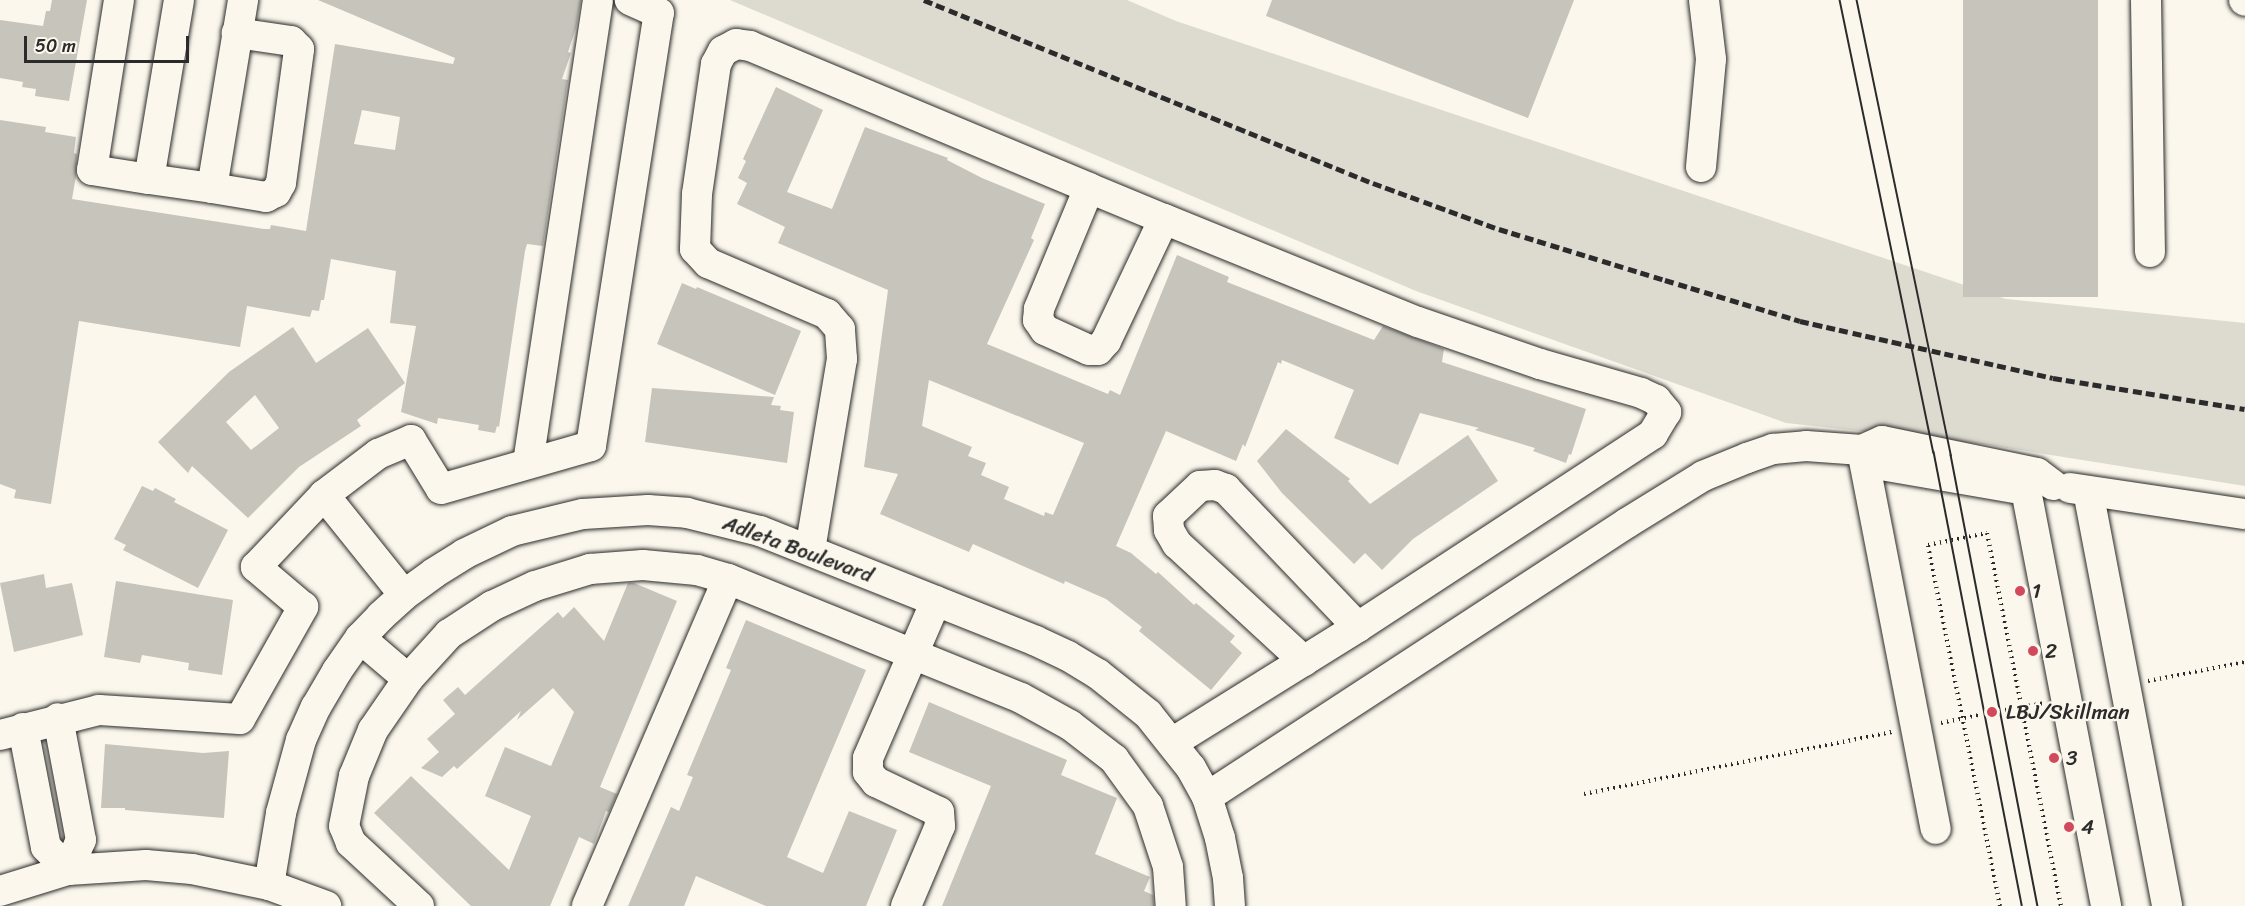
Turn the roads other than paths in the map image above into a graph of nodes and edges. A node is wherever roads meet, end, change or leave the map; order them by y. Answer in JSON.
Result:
{"nodes":[{"id":1,"x":119,"y":0,"type":"edge"},
{"id":2,"x":179,"y":0,"type":"edge"},
{"id":3,"x":243,"y":0,"type":"edge"},
{"id":4,"x":598,"y":0,"type":"edge"},
{"id":5,"x":630,"y":0,"type":"edge"},
{"id":6,"x":1704,"y":0,"type":"edge"},
{"id":7,"x":2146,"y":0,"type":"edge"},
{"id":8,"x":237,"y":33,"type":"junction"},
{"id":9,"x":1701,"y":167,"type":"dead end"},
{"id":10,"x":149,"y":179,"type":"junction"},
{"id":11,"x":212,"y":188,"type":"junction"},
{"id":12,"x":1089,"y":188,"type":"junction"},
{"id":13,"x":1164,"y":219,"type":"junction"},
{"id":14,"x":2150,"y":252,"type":"dead end"},
{"id":15,"x":1863,"y":450,"type":"junction"},
{"id":16,"x":528,"y":463,"type":"junction"},
{"id":17,"x":2040,"y":488,"type":"junction"},
{"id":18,"x":2088,"y":491,"type":"junction"},
{"id":19,"x":324,"y":495,"type":"junction"},
{"id":20,"x":2245,"y":514,"type":"edge"},
{"id":21,"x":810,"y":550,"type":"junction"},
{"id":22,"x":728,"y":579,"type":"junction"},
{"id":23,"x":404,"y":595,"type":"junction"},
{"id":24,"x":936,"y":601,"type":"junction"},
{"id":25,"x":1358,"y":627,"type":"junction"},
{"id":26,"x":360,"y":638,"type":"junction"},
{"id":27,"x":916,"y":649,"type":"junction"},
{"id":28,"x":1304,"y":661,"type":"junction"},
{"id":29,"x":408,"y":679,"type":"junction"},
{"id":30,"x":58,"y":718,"type":"junction"},
{"id":31,"x":12,"y":731,"type":"edge"},
{"id":32,"x":1173,"y":742,"type":"junction"},
{"id":33,"x":1207,"y":797,"type":"junction"},
{"id":34,"x":1936,"y":829,"type":"dead end"},
{"id":35,"x":68,"y":870,"type":"junction"},
{"id":36,"x":268,"y":885,"type":"junction"},
{"id":37,"x":8,"y":895,"type":"edge"},
{"id":38,"x":326,"y":906,"type":"edge"},
{"id":39,"x":419,"y":906,"type":"edge"},
{"id":40,"x":587,"y":906,"type":"edge"},
{"id":41,"x":906,"y":906,"type":"edge"},
{"id":42,"x":1171,"y":906,"type":"edge"},
{"id":43,"x":1230,"y":906,"type":"edge"},
{"id":44,"x":2106,"y":906,"type":"edge"},
{"id":45,"x":2167,"y":906,"type":"edge"}],
"edges":[{"from":1,"to":10,"type":"street"},
{"from":2,"to":10,"type":"street"},
{"from":3,"to":8,"type":"street"},
{"from":4,"to":16,"type":"street"},
{"from":5,"to":16,"type":"street"},
{"from":6,"to":9,"type":"street"},
{"from":7,"to":14,"type":"street"},
{"from":8,"to":11,"type":"street"},
{"from":8,"to":11,"type":"street"},
{"from":10,"to":11,"type":"street"},
{"from":12,"to":13,"type":"street"},
{"from":12,"to":13,"type":"street"},
{"from":12,"to":21,"type":"street"},
{"from":13,"to":25,"type":"street"},
{"from":15,"to":17,"type":"street"},
{"from":15,"to":33,"type":"street"},
{"from":15,"to":34,"type":"street"},
{"from":16,"to":19,"type":"street"},
{"from":17,"to":18,"type":"street"},
{"from":17,"to":44,"type":"street"},
{"from":18,"to":20,"type":"street"},
{"from":18,"to":45,"type":"street"},
{"from":19,"to":23,"type":"street"},
{"from":19,"to":30,"type":"street"},
{"from":21,"to":23,"type":"street","name":"Adleta Boulevard"},
{"from":21,"to":24,"type":"street","name":"Adleta Boulevard"},
{"from":22,"to":27,"type":"street"},
{"from":22,"to":29,"type":"street"},
{"from":22,"to":40,"type":"street"},
{"from":23,"to":26,"type":"street","name":"Adleta Boulevard"},
{"from":24,"to":27,"type":"street"},
{"from":24,"to":32,"type":"street","name":"Adleta Boulevard"},
{"from":25,"to":28,"type":"street"},
{"from":25,"to":28,"type":"street"},
{"from":26,"to":29,"type":"street"},
{"from":26,"to":36,"type":"street","name":"Adleta Boulevard"},
{"from":27,"to":41,"type":"street"},
{"from":27,"to":42,"type":"street"},
{"from":28,"to":32,"type":"street"},
{"from":29,"to":39,"type":"street"},
{"from":30,"to":31,"type":"street"},
{"from":30,"to":35,"type":"street"},
{"from":31,"to":35,"type":"street"},
{"from":32,"to":33,"type":"street","name":"Adleta Boulevard"},
{"from":33,"to":43,"type":"street","name":"Adleta Boulevard"},
{"from":35,"to":36,"type":"street"},
{"from":35,"to":37,"type":"street"},
{"from":36,"to":38,"type":"street"}]}
